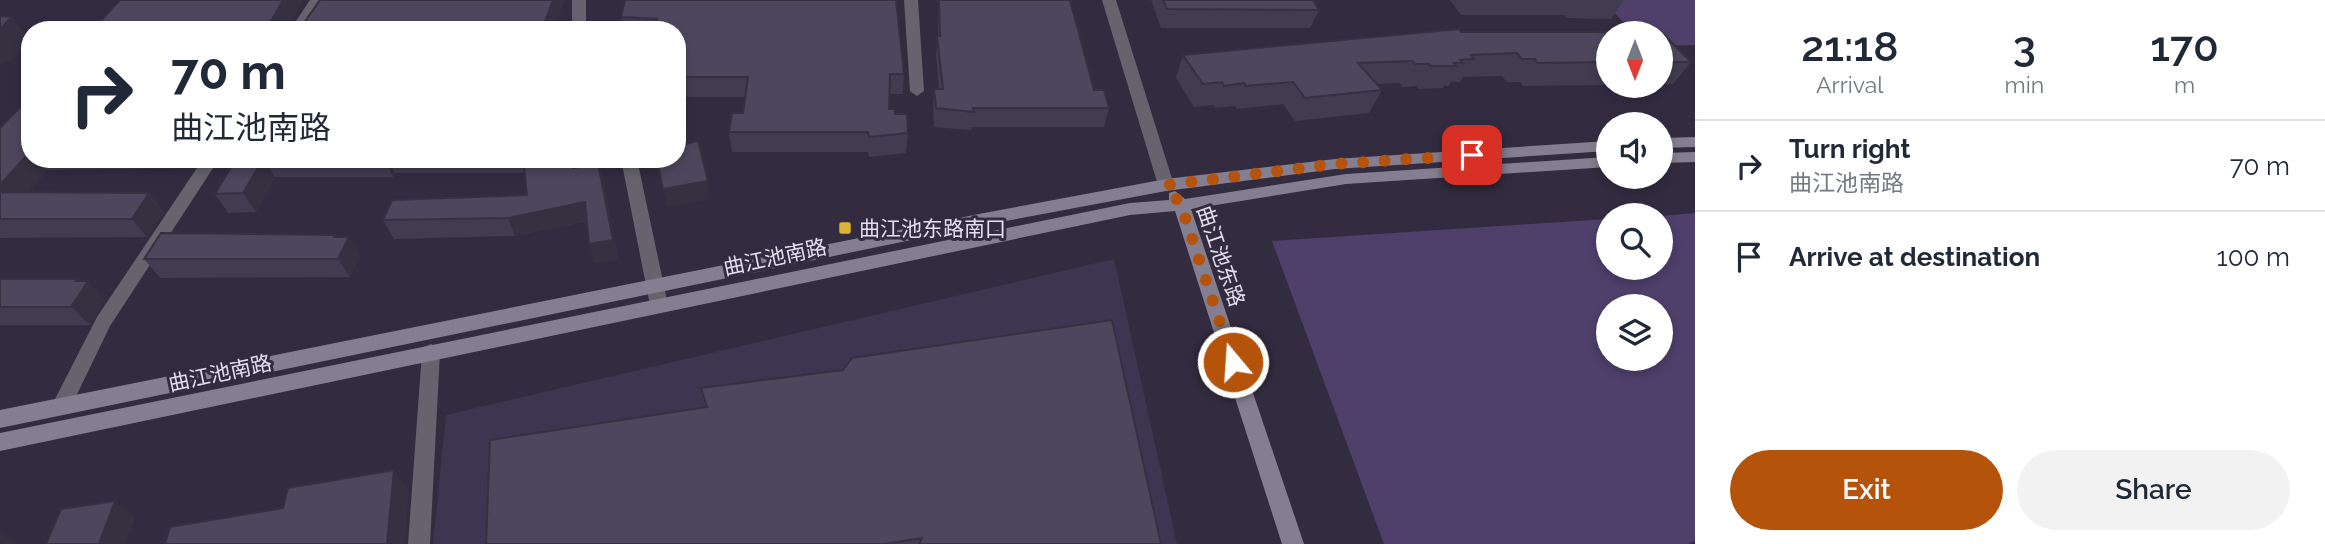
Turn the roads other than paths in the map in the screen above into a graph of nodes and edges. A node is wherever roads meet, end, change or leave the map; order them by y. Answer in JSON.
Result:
{"nodes":[{"id":1,"x":317,"y":0,"type":"edge"},
{"id":2,"x":579,"y":0,"type":"edge"},
{"id":3,"x":911,"y":0,"type":"edge"},
{"id":4,"x":1109,"y":0,"type":"edge"},
{"id":5,"x":303,"y":21,"type":"edge"},
{"id":6,"x":579,"y":21,"type":"edge"},
{"id":7,"x":917,"y":91,"type":"dead end"},
{"id":8,"x":1695,"y":142,"type":"edge"},
{"id":9,"x":1673,"y":143,"type":"edge"},
{"id":10,"x":1596,"y":147,"type":"edge"},
{"id":11,"x":1695,"y":157,"type":"edge"},
{"id":12,"x":1673,"y":158,"type":"edge"},
{"id":13,"x":1596,"y":163,"type":"edge"},
{"id":14,"x":205,"y":168,"type":"edge"},
{"id":15,"x":631,"y":168,"type":"edge"},
{"id":16,"x":1166,"y":185,"type":"junction"},
{"id":17,"x":1181,"y":205,"type":"junction"},
{"id":18,"x":656,"y":286,"type":"junction"},
{"id":19,"x":659,"y":305,"type":"junction"},
{"id":20,"x":430,"y":352,"type":"junction"},
{"id":21,"x":61,"y":407,"type":"junction"},
{"id":22,"x":0,"y":419,"type":"edge"},
{"id":23,"x":0,"y":442,"type":"edge"},
{"id":24,"x":419,"y":544,"type":"edge"},
{"id":25,"x":1293,"y":544,"type":"edge"}],
"edges":[{"from":1,"to":5,"type":"street"},
{"from":2,"to":6,"type":"street"},
{"from":3,"to":7,"type":"street"},
{"from":4,"to":16,"type":"street"},
{"from":8,"to":9,"type":"main road"},
{"from":10,"to":16,"type":"main road","name":"曲江池南路"},
{"from":11,"to":12,"type":"main road"},
{"from":13,"to":17,"type":"main road","name":"曲江池南路"},
{"from":14,"to":21,"type":"street"},
{"from":15,"to":18,"type":"street"},
{"from":16,"to":17,"type":"main road","name":"曲江池东路"},
{"from":16,"to":18,"type":"main road","name":"曲江池南路"},
{"from":17,"to":19,"type":"main road","name":"曲江池南路"},
{"from":17,"to":25,"type":"main road","name":"曲江池东路"},
{"from":18,"to":19,"type":"street"},
{"from":18,"to":21,"type":"main road","name":"曲江池南路"},
{"from":19,"to":20,"type":"main road","name":"曲江池南路"},
{"from":20,"to":23,"type":"main road","name":"曲江池南路"},
{"from":20,"to":24,"type":"street"},
{"from":21,"to":22,"type":"main road","name":"曲江池南路"}]}
